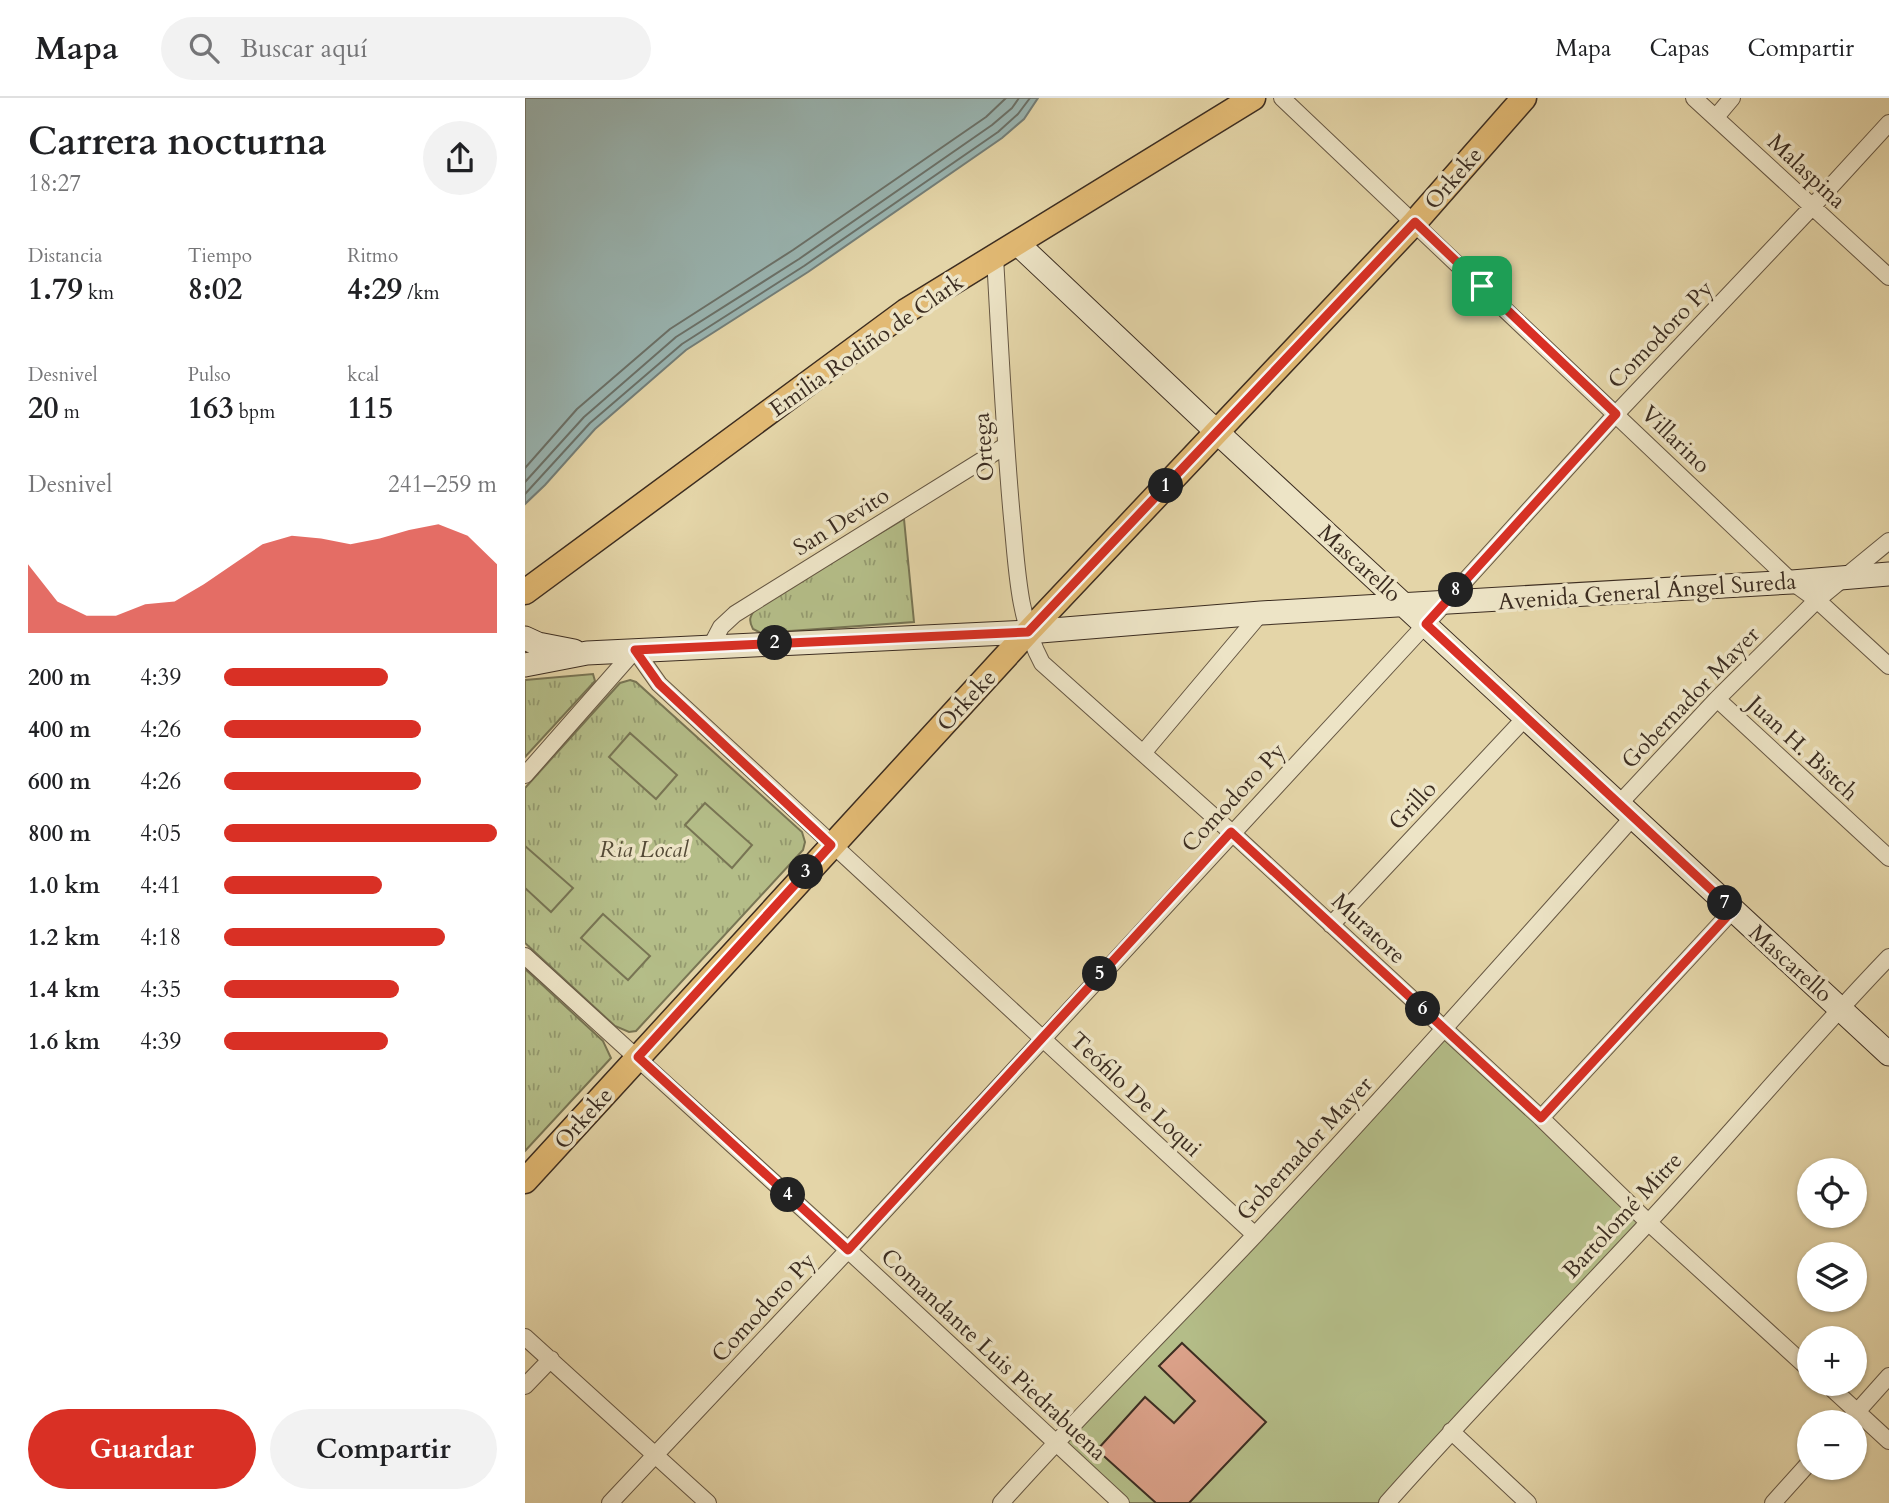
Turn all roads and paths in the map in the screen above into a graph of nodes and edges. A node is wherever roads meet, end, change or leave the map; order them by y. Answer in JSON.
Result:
{"nodes":[{"id":1,"x":1252,"y":98,"type":"edge"},
{"id":2,"x":1282,"y":98,"type":"edge"},
{"id":3,"x":1524,"y":98,"type":"edge"},
{"id":4,"x":1694,"y":98,"type":"edge"},
{"id":5,"x":1732,"y":98,"type":"edge"},
{"id":6,"x":1716,"y":117,"type":"junction"},
{"id":7,"x":1889,"y":123,"type":"edge"},
{"id":8,"x":1812,"y":207,"type":"junction"},
{"id":9,"x":1415,"y":222,"type":"junction"},
{"id":10,"x":1017,"y":243,"type":"junction"},
{"id":11,"x":995,"y":257,"type":"junction"},
{"id":12,"x":1889,"y":277,"type":"edge"},
{"id":13,"x":1616,"y":414,"type":"junction"},
{"id":14,"x":1217,"y":432,"type":"junction"},
{"id":15,"x":1005,"y":446,"type":"junction"},
{"id":16,"x":1889,"y":541,"type":"edge"},
{"id":17,"x":562,"y":564,"type":"junction"},
{"id":18,"x":1889,"y":574,"type":"edge"},
{"id":19,"x":1842,"y":577,"type":"junction"},
{"id":20,"x":1792,"y":582,"type":"junction"},
{"id":21,"x":525,"y":592,"type":"edge"},
{"id":22,"x":1817,"y":600,"type":"junction"},
{"id":23,"x":1444,"y":603,"type":"junction"},
{"id":24,"x":1405,"y":604,"type":"junction"},
{"id":25,"x":525,"y":607,"type":"edge"},
{"id":26,"x":1261,"y":613,"type":"junction"},
{"id":27,"x":1426,"y":624,"type":"junction"},
{"id":28,"x":1028,"y":632,"type":"junction"},
{"id":29,"x":525,"y":638,"type":"edge"},
{"id":30,"x":711,"y":646,"type":"junction"},
{"id":31,"x":635,"y":650,"type":"junction"},
{"id":32,"x":587,"y":653,"type":"junction"},
{"id":33,"x":525,"y":665,"type":"edge"},
{"id":34,"x":1889,"y":666,"type":"edge"},
{"id":35,"x":1717,"y":699,"type":"junction"},
{"id":36,"x":1526,"y":717,"type":"junction"},
{"id":37,"x":1143,"y":753,"type":"junction"},
{"id":38,"x":525,"y":775,"type":"edge"},
{"id":39,"x":1626,"y":810,"type":"junction"},
{"id":40,"x":1231,"y":832,"type":"junction"},
{"id":41,"x":831,"y":845,"type":"junction"},
{"id":42,"x":1889,"y":858,"type":"edge"},
{"id":43,"x":1733,"y":910,"type":"junction"},
{"id":44,"x":1331,"y":925,"type":"junction"},
{"id":45,"x":525,"y":956,"type":"edge"},
{"id":46,"x":1889,"y":957,"type":"edge"},
{"id":47,"x":1840,"y":1008,"type":"junction"},
{"id":48,"x":1445,"y":1029,"type":"junction"},
{"id":49,"x":1042,"y":1037,"type":"junction"},
{"id":50,"x":1889,"y":1054,"type":"edge"},
{"id":51,"x":638,"y":1057,"type":"junction"},
{"id":52,"x":1541,"y":1118,"type":"junction"},
{"id":53,"x":525,"y":1181,"type":"edge"},
{"id":54,"x":1649,"y":1222,"type":"junction"},
{"id":55,"x":1255,"y":1235,"type":"junction"},
{"id":56,"x":848,"y":1250,"type":"junction"},
{"id":57,"x":525,"y":1337,"type":"edge"},
{"id":58,"x":1797,"y":1358,"type":"edge"},
{"id":59,"x":551,"y":1359,"type":"junction"},
{"id":60,"x":1889,"y":1376,"type":"edge"},
{"id":61,"x":525,"y":1386,"type":"edge"},
{"id":62,"x":1836,"y":1396,"type":"edge"},
{"id":63,"x":1847,"y":1410,"type":"edge"},
{"id":64,"x":1858,"y":1410,"type":"edge"},
{"id":65,"x":1867,"y":1427,"type":"edge"},
{"id":66,"x":1451,"y":1431,"type":"junction"},
{"id":67,"x":1889,"y":1441,"type":"edge"},
{"id":68,"x":1055,"y":1443,"type":"junction"},
{"id":69,"x":656,"y":1454,"type":"junction"},
{"id":70,"x":1797,"y":1476,"type":"edge"},
{"id":71,"x":610,"y":1503,"type":"edge"},
{"id":72,"x":708,"y":1503,"type":"edge"},
{"id":73,"x":1001,"y":1503,"type":"edge"},
{"id":74,"x":1121,"y":1503,"type":"edge"},
{"id":75,"x":1387,"y":1503,"type":"edge"},
{"id":76,"x":1528,"y":1503,"type":"edge"},
{"id":77,"x":1773,"y":1503,"type":"edge"}],
"edges":[{"from":1,"to":10,"type":"main road","name":"Emilia Rodiño de Clark"},
{"from":2,"to":9,"type":"street","name":"Villarino"},
{"from":3,"to":9,"type":"main road","name":"Orkeke"},
{"from":4,"to":6,"type":"street","name":"Malaspina"},
{"from":5,"to":6,"type":"street"},
{"from":6,"to":8,"type":"street","name":"Malaspina"},
{"from":7,"to":8,"type":"street","name":"Comodoro Py"},
{"from":8,"to":12,"type":"street","name":"Malaspina"},
{"from":8,"to":13,"type":"street","name":"Comodoro Py"},
{"from":9,"to":13,"type":"street","name":"Villarino"},
{"from":9,"to":14,"type":"main road","name":"Orkeke"},
{"from":10,"to":11,"type":"main road","name":"Emilia Rodiño de Clark"},
{"from":10,"to":14,"type":"main road","name":"Mascarello"},
{"from":11,"to":15,"type":"street","name":"Ortega"},
{"from":11,"to":17,"type":"main road","name":"Emilia Rodiño de Clark"},
{"from":13,"to":20,"type":"street","name":"Villarino"},
{"from":13,"to":23,"type":"street","name":"Comodoro Py"},
{"from":14,"to":24,"type":"main road","name":"Mascarello"},
{"from":14,"to":28,"type":"main road","name":"Orkeke"},
{"from":15,"to":28,"type":"street","name":"Ortega"},
{"from":15,"to":30,"type":"street","name":"San Devito"},
{"from":16,"to":19,"type":"street","name":"Gobernador Mayer"},
{"from":17,"to":21,"type":"main road","name":"Emilia Rodiño de Clark"},
{"from":17,"to":25,"type":"main road","name":"Emilia Rodiño de Clark"},
{"from":18,"to":19,"type":"main road","name":"Avenida General Ángel Sureda"},
{"from":19,"to":20,"type":"main road","name":"Avenida General Ángel Sureda"},
{"from":19,"to":22,"type":"street","name":"Gobernador Mayer"},
{"from":20,"to":22,"type":"street","name":"Villarino"},
{"from":20,"to":23,"type":"main road","name":"Avenida General Ángel Sureda"},
{"from":22,"to":34,"type":"street","name":"Villarino"},
{"from":22,"to":35,"type":"street","name":"Gobernador Mayer"},
{"from":23,"to":24,"type":"main road","name":"Avenida General Ángel Sureda"},
{"from":23,"to":27,"type":"street","name":"Comodoro Py"},
{"from":24,"to":26,"type":"main road","name":"Avenida General Ángel Sureda"},
{"from":24,"to":27,"type":"main road","name":"Mascarello"},
{"from":26,"to":28,"type":"main road","name":"Avenida General Ángel Sureda"},
{"from":26,"to":37,"type":"street"},
{"from":27,"to":36,"type":"main road","name":"Mascarello"},
{"from":27,"to":40,"type":"street","name":"Comodoro Py"},
{"from":28,"to":30,"type":"main road","name":"Avenida General Ángel Sureda"},
{"from":28,"to":37,"type":"street","name":"Muratore"},
{"from":28,"to":41,"type":"main road","name":"Orkeke"},
{"from":29,"to":32,"type":"main road"},
{"from":30,"to":31,"type":"main road","name":"Avenida General Ángel Sureda"},
{"from":31,"to":32,"type":"main road","name":"Avenida General Ángel Sureda"},
{"from":31,"to":38,"type":"street"},
{"from":31,"to":41,"type":"street","name":"Teófilo De Loqui"},
{"from":32,"to":33,"type":"main road"},
{"from":35,"to":39,"type":"street","name":"Gobernador Mayer"},
{"from":35,"to":42,"type":"street","name":"Juan H. Bistch"},
{"from":36,"to":39,"type":"main road","name":"Mascarello"},
{"from":36,"to":44,"type":"street","name":"Grillo"},
{"from":37,"to":40,"type":"street","name":"Muratore"},
{"from":39,"to":43,"type":"main road","name":"Mascarello"},
{"from":39,"to":48,"type":"street","name":"Gobernador Mayer"},
{"from":40,"to":44,"type":"street","name":"Muratore"},
{"from":40,"to":49,"type":"street","name":"Comodoro Py"},
{"from":41,"to":49,"type":"street","name":"Teófilo De Loqui"},
{"from":41,"to":51,"type":"main road","name":"Orkeke"},
{"from":43,"to":47,"type":"main road","name":"Mascarello"},
{"from":43,"to":52,"type":"street"},
{"from":44,"to":48,"type":"street","name":"Muratore"},
{"from":45,"to":51,"type":"street","name":"Comandante Luis Piedrabuena"},
{"from":46,"to":47,"type":"street","name":"Bartolomé Mitre"},
{"from":47,"to":50,"type":"main road","name":"Mascarello"},
{"from":47,"to":54,"type":"street","name":"Bartolomé Mitre"},
{"from":48,"to":52,"type":"street","name":"Muratore"},
{"from":48,"to":55,"type":"street","name":"Gobernador Mayer"},
{"from":49,"to":55,"type":"street","name":"Teófilo De Loqui"},
{"from":49,"to":56,"type":"street","name":"Comodoro Py"},
{"from":51,"to":53,"type":"main road","name":"Orkeke"},
{"from":51,"to":56,"type":"street","name":"Comandante Luis Piedrabuena"},
{"from":52,"to":54,"type":"street","name":"Muratore"},
{"from":54,"to":58,"type":"street","name":"Muratore"},
{"from":54,"to":66,"type":"street","name":"Bartolomé Mitre"},
{"from":55,"to":68,"type":"street","name":"Gobernador Mayer"},
{"from":56,"to":68,"type":"street","name":"Comandante Luis Piedrabuena"},
{"from":56,"to":69,"type":"street","name":"Comodoro Py"},
{"from":57,"to":59,"type":"street"},
{"from":59,"to":61,"type":"street"},
{"from":59,"to":69,"type":"street"},
{"from":60,"to":64,"type":"street"},
{"from":62,"to":63,"type":"street"},
{"from":65,"to":67,"type":"street"},
{"from":66,"to":75,"type":"street","name":"Bartolomé Mitre"},
{"from":66,"to":76,"type":"street"},
{"from":68,"to":73,"type":"street","name":"Gobernador Mayer"},
{"from":68,"to":74,"type":"street","name":"Comandante Luis Piedrabuena"},
{"from":69,"to":71,"type":"street","name":"Comodoro Py"},
{"from":69,"to":72,"type":"street"},
{"from":70,"to":77,"type":"street"}]}
